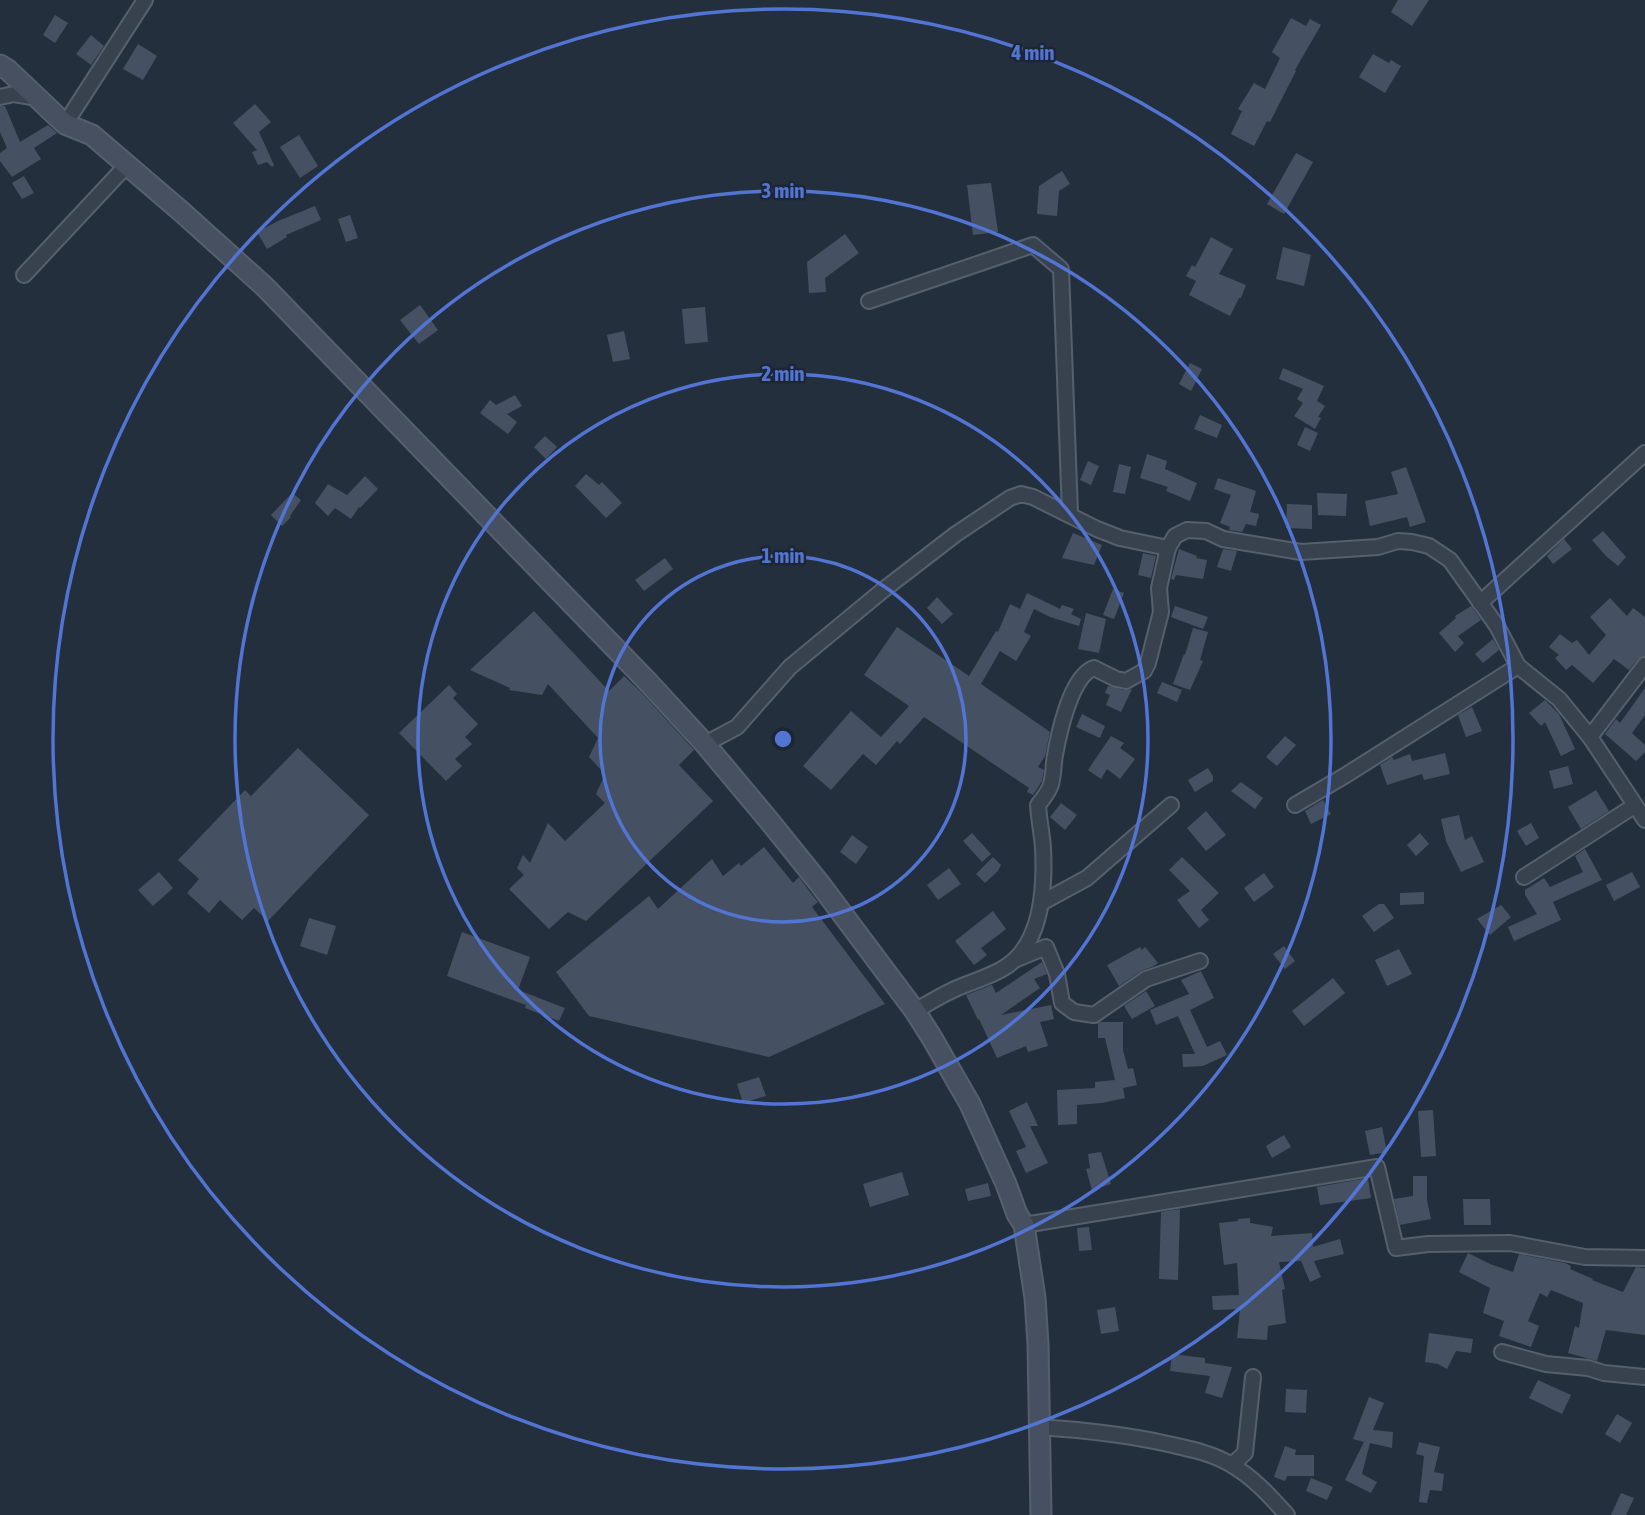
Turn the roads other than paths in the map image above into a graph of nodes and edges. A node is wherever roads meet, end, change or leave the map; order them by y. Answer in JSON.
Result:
{"nodes":[{"id":1,"x":145,"y":0,"type":"edge"},
{"id":2,"x":0,"y":65,"type":"edge"},
{"id":3,"x":0,"y":97,"type":"edge"},
{"id":4,"x":38,"y":98,"type":"junction"},
{"id":5,"x":65,"y":124,"type":"junction"},
{"id":6,"x":127,"y":165,"type":"junction"},
{"id":7,"x":24,"y":275,"type":"dead end"},
{"id":8,"x":869,"y":300,"type":"dead end"},
{"id":9,"x":1645,"y":453,"type":"edge"},
{"id":10,"x":1070,"y":514,"type":"junction"},
{"id":11,"x":1168,"y":548,"type":"junction"},
{"id":12,"x":1480,"y":603,"type":"junction"},
{"id":13,"x":1645,"y":665,"type":"edge"},
{"id":14,"x":1518,"y":666,"type":"junction"},
{"id":15,"x":1590,"y":737,"type":"junction"},
{"id":16,"x":705,"y":744,"type":"junction"},
{"id":17,"x":1171,"y":805,"type":"dead end"},
{"id":18,"x":1295,"y":805,"type":"dead end"},
{"id":19,"x":1634,"y":806,"type":"junction"},
{"id":20,"x":1645,"y":820,"type":"edge"},
{"id":21,"x":1524,"y":877,"type":"dead end"},
{"id":22,"x":1041,"y":903,"type":"junction"},
{"id":23,"x":1016,"y":960,"type":"junction"},
{"id":24,"x":1200,"y":961,"type":"dead end"},
{"id":25,"x":915,"y":1011,"type":"junction"},
{"id":26,"x":1024,"y":1225,"type":"junction"},
{"id":27,"x":1645,"y":1258,"type":"edge"},
{"id":28,"x":1502,"y":1352,"type":"dead end"},
{"id":29,"x":1253,"y":1377,"type":"dead end"},
{"id":30,"x":1645,"y":1377,"type":"edge"},
{"id":31,"x":1039,"y":1427,"type":"junction"},
{"id":32,"x":1232,"y":1465,"type":"junction"},
{"id":33,"x":1041,"y":1515,"type":"edge"},
{"id":34,"x":1287,"y":1515,"type":"edge"}],
"edges":[{"from":1,"to":5,"type":"street"},
{"from":2,"to":4,"type":"street"},
{"from":3,"to":4,"type":"street"},
{"from":4,"to":5,"type":"street"},
{"from":5,"to":6,"type":"street"},
{"from":6,"to":7,"type":"street"},
{"from":6,"to":16,"type":"street"},
{"from":8,"to":10,"type":"street"},
{"from":9,"to":12,"type":"street"},
{"from":10,"to":11,"type":"street"},
{"from":10,"to":16,"type":"street"},
{"from":11,"to":12,"type":"street"},
{"from":11,"to":22,"type":"street"},
{"from":12,"to":14,"type":"street"},
{"from":13,"to":15,"type":"street"},
{"from":14,"to":15,"type":"street"},
{"from":14,"to":18,"type":"street"},
{"from":15,"to":19,"type":"street"},
{"from":16,"to":25,"type":"street"},
{"from":17,"to":22,"type":"street"},
{"from":19,"to":20,"type":"street"},
{"from":19,"to":21,"type":"street"},
{"from":22,"to":23,"type":"street"},
{"from":23,"to":24,"type":"street"},
{"from":23,"to":25,"type":"street"},
{"from":25,"to":26,"type":"street"},
{"from":26,"to":27,"type":"street"},
{"from":26,"to":31,"type":"street"},
{"from":28,"to":30,"type":"street"},
{"from":29,"to":32,"type":"street"},
{"from":31,"to":32,"type":"street"},
{"from":31,"to":33,"type":"street"},
{"from":32,"to":34,"type":"street"}]}
